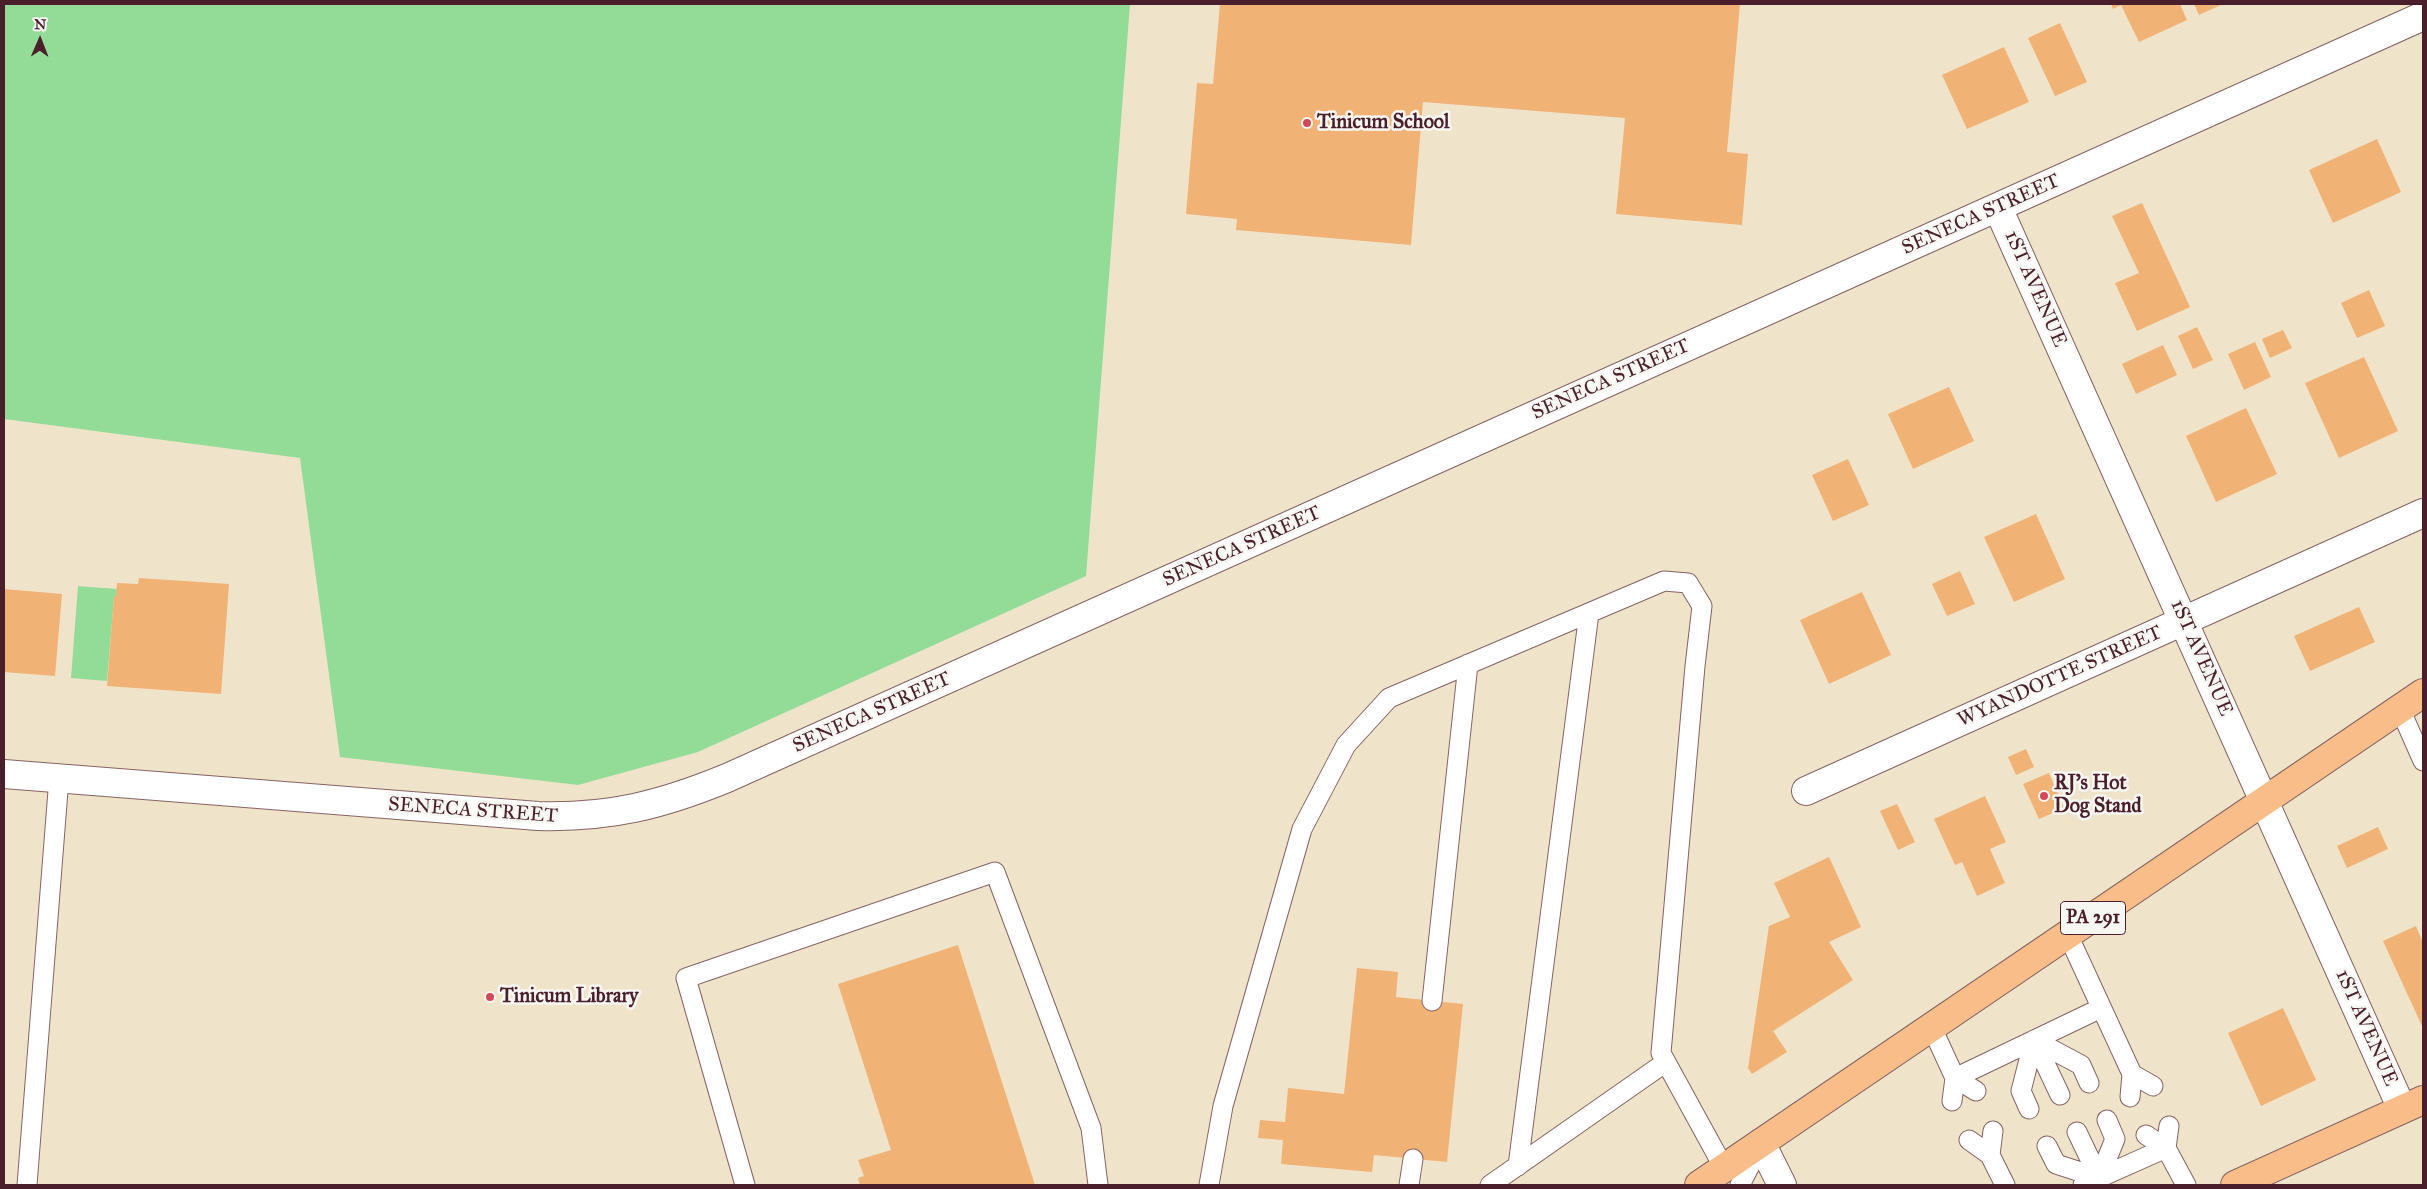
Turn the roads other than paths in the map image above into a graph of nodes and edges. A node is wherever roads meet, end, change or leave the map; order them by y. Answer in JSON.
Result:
{"nodes":[{"id":1,"x":2423,"y":16,"type":"edge"},
{"id":2,"x":1998,"y":208,"type":"junction"},
{"id":3,"x":2423,"y":513,"type":"edge"},
{"id":4,"x":1589,"y":613,"type":"junction"},
{"id":5,"x":2185,"y":620,"type":"junction"},
{"id":6,"x":1468,"y":664,"type":"junction"},
{"id":7,"x":2423,"y":693,"type":"edge"},
{"id":8,"x":2400,"y":710,"type":"junction"},
{"id":9,"x":2423,"y":761,"type":"edge"},
{"id":10,"x":4,"y":774,"type":"edge"},
{"id":11,"x":59,"y":778,"type":"junction"},
{"id":12,"x":1806,"y":791,"type":"dead end"},
{"id":13,"x":2265,"y":801,"type":"junction"},
{"id":14,"x":2068,"y":935,"type":"junction"},
{"id":15,"x":1432,"y":1001,"type":"dead end"},
{"id":16,"x":2100,"y":1008,"type":"junction"},
{"id":17,"x":1932,"y":1028,"type":"junction"},
{"id":18,"x":2034,"y":1040,"type":"junction"},
{"id":19,"x":1666,"y":1062,"type":"junction"},
{"id":20,"x":2132,"y":1074,"type":"junction"},
{"id":21,"x":1955,"y":1078,"type":"junction"},
{"id":22,"x":2089,"y":1083,"type":"dead end"},
{"id":23,"x":2153,"y":1086,"type":"dead end"},
{"id":24,"x":1976,"y":1091,"type":"dead end"},
{"id":25,"x":2060,"y":1095,"type":"dead end"},
{"id":26,"x":2130,"y":1097,"type":"dead end"},
{"id":27,"x":1952,"y":1101,"type":"dead end"},
{"id":28,"x":2413,"y":1104,"type":"edge"},
{"id":29,"x":2029,"y":1109,"type":"dead end"},
{"id":30,"x":2107,"y":1120,"type":"dead end"},
{"id":31,"x":2169,"y":1126,"type":"dead end"},
{"id":32,"x":1993,"y":1131,"type":"dead end"},
{"id":33,"x":2078,"y":1132,"type":"dead end"},
{"id":34,"x":2146,"y":1135,"type":"dead end"},
{"id":35,"x":1969,"y":1140,"type":"dead end"},
{"id":36,"x":1761,"y":1143,"type":"junction"},
{"id":37,"x":2047,"y":1146,"type":"dead end"},
{"id":38,"x":2166,"y":1148,"type":"junction"},
{"id":39,"x":1990,"y":1155,"type":"junction"},
{"id":40,"x":1413,"y":1159,"type":"dead end"},
{"id":41,"x":1518,"y":1166,"type":"junction"},
{"id":42,"x":1732,"y":1177,"type":"edge"},
{"id":43,"x":2090,"y":1182,"type":"edge"},
{"id":44,"x":27,"y":1185,"type":"edge"},
{"id":45,"x":745,"y":1185,"type":"edge"},
{"id":46,"x":1098,"y":1185,"type":"edge"},
{"id":47,"x":1209,"y":1185,"type":"edge"},
{"id":48,"x":1410,"y":1185,"type":"edge"},
{"id":49,"x":1490,"y":1185,"type":"edge"},
{"id":50,"x":1699,"y":1185,"type":"edge"},
{"id":51,"x":1782,"y":1185,"type":"edge"},
{"id":52,"x":2005,"y":1185,"type":"edge"},
{"id":53,"x":2186,"y":1185,"type":"edge"},
{"id":54,"x":2235,"y":1185,"type":"edge"}],
"edges":[{"from":1,"to":2,"type":"street","name":"SENECA STREET"},
{"from":2,"to":5,"type":"street","name":"1ST AVENUE"},
{"from":2,"to":11,"type":"street","name":"SENECA STREET"},
{"from":3,"to":5,"type":"street","name":"WYANDOTTE STREET"},
{"from":4,"to":6,"type":"lane"},
{"from":4,"to":19,"type":"lane"},
{"from":4,"to":41,"type":"lane"},
{"from":5,"to":12,"type":"street","name":"WYANDOTTE STREET"},
{"from":5,"to":13,"type":"street","name":"1ST AVENUE"},
{"from":6,"to":15,"type":"lane"},
{"from":6,"to":47,"type":"lane"},
{"from":7,"to":8,"type":"main road","number":"PA 291"},
{"from":8,"to":9,"type":"lane"},
{"from":8,"to":13,"type":"main road","number":"PA 291"},
{"from":10,"to":11,"type":"street","name":"SENECA STREET"},
{"from":11,"to":44,"type":"lane"},
{"from":13,"to":14,"type":"main road","number":"PA 291"},
{"from":13,"to":28,"type":"street","name":"1ST AVENUE"},
{"from":14,"to":16,"type":"lane"},
{"from":14,"to":17,"type":"main road","number":"PA 291"},
{"from":16,"to":18,"type":"lane"},
{"from":16,"to":20,"type":"lane"},
{"from":17,"to":21,"type":"lane"},
{"from":17,"to":36,"type":"main road","number":"PA 291"},
{"from":18,"to":21,"type":"lane"},
{"from":18,"to":22,"type":"lane"},
{"from":18,"to":25,"type":"lane"},
{"from":18,"to":29,"type":"lane"},
{"from":19,"to":41,"type":"lane"},
{"from":19,"to":42,"type":"lane"},
{"from":20,"to":23,"type":"lane"},
{"from":20,"to":26,"type":"lane"},
{"from":21,"to":24,"type":"lane"},
{"from":21,"to":27,"type":"lane"},
{"from":28,"to":54,"type":"main road"},
{"from":30,"to":43,"type":"lane"},
{"from":31,"to":38,"type":"lane"},
{"from":32,"to":39,"type":"lane"},
{"from":33,"to":43,"type":"lane"},
{"from":34,"to":38,"type":"lane"},
{"from":35,"to":39,"type":"lane"},
{"from":36,"to":42,"type":"main road","number":"PA 291"},
{"from":36,"to":51,"type":"street"},
{"from":37,"to":43,"type":"lane"},
{"from":38,"to":43,"type":"lane"},
{"from":38,"to":53,"type":"lane"},
{"from":39,"to":52,"type":"lane"},
{"from":40,"to":48,"type":"lane"},
{"from":41,"to":49,"type":"lane"},
{"from":42,"to":50,"type":"main road","number":"PA 291"},
{"from":45,"to":46,"type":"lane"}]}
